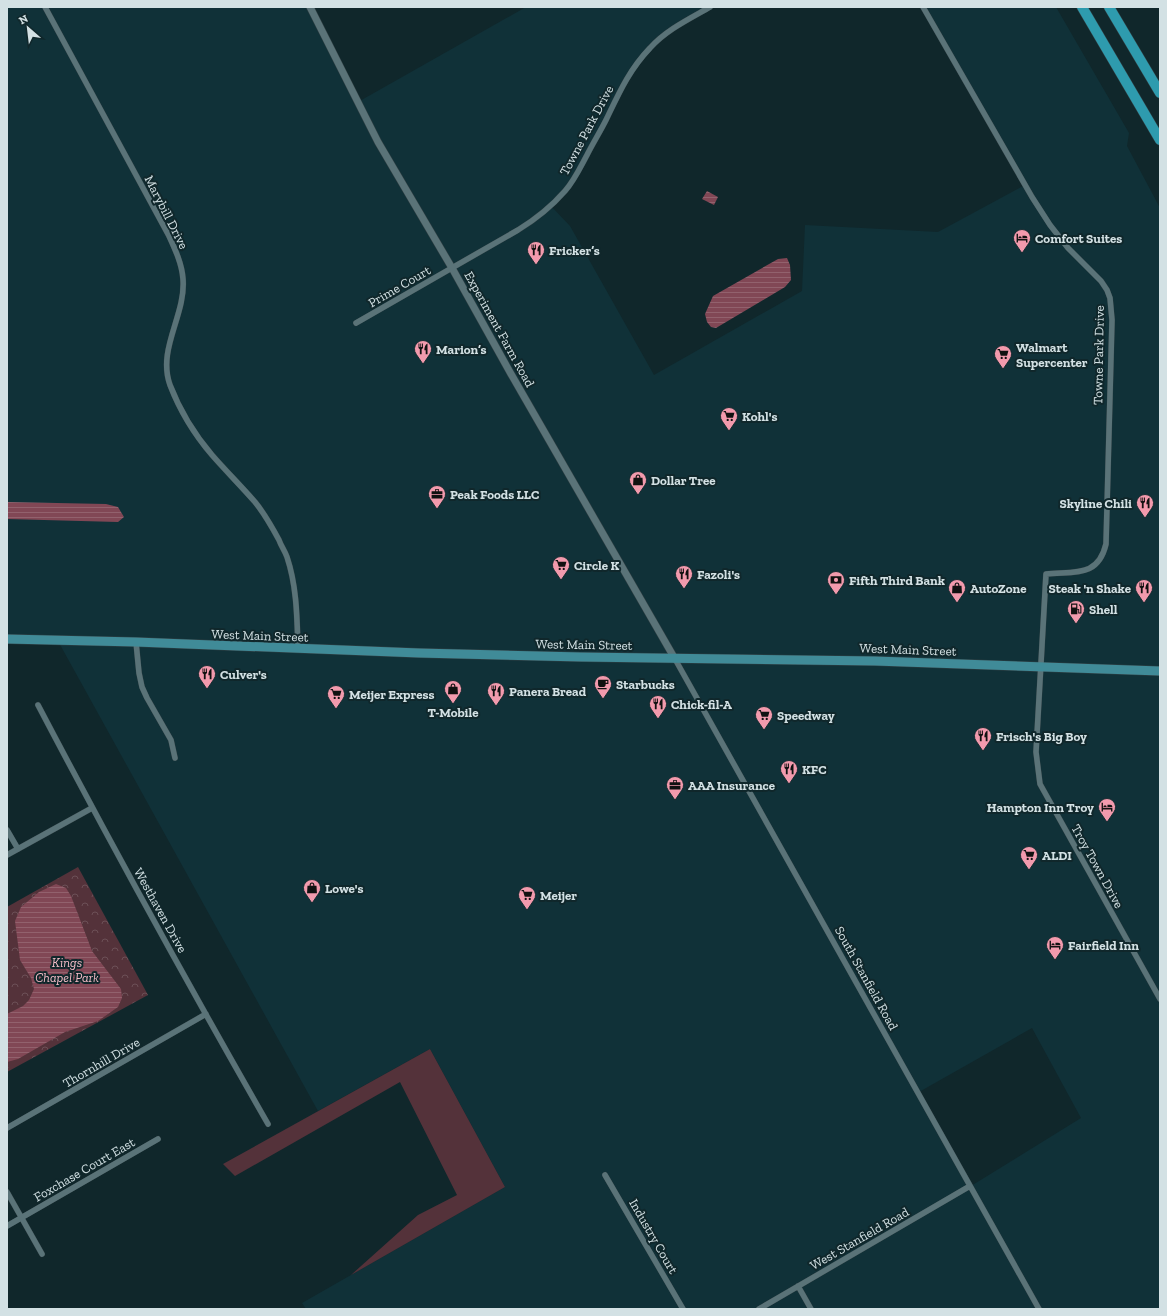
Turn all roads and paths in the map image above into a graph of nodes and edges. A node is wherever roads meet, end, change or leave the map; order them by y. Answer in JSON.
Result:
{"nodes":[{"id":1,"x":45,"y":7,"type":"edge"},
{"id":2,"x":310,"y":7,"type":"edge"},
{"id":3,"x":710,"y":7,"type":"edge"},
{"id":4,"x":923,"y":7,"type":"edge"},
{"id":5,"x":1082,"y":7,"type":"edge"},
{"id":6,"x":1109,"y":7,"type":"edge"},
{"id":7,"x":1160,"y":93,"type":"edge"},
{"id":8,"x":1160,"y":140,"type":"edge"},
{"id":9,"x":452,"y":268,"type":"junction"},
{"id":10,"x":356,"y":323,"type":"dead end"},
{"id":11,"x":7,"y":639,"type":"edge"},
{"id":12,"x":136,"y":642,"type":"junction"},
{"id":13,"x":298,"y":649,"type":"junction"},
{"id":14,"x":675,"y":659,"type":"junction"},
{"id":15,"x":1041,"y":666,"type":"junction"},
{"id":16,"x":1160,"y":671,"type":"edge"},
{"id":17,"x":38,"y":705,"type":"dead end"},
{"id":18,"x":175,"y":758,"type":"dead end"},
{"id":19,"x":92,"y":808,"type":"junction"},
{"id":20,"x":7,"y":830,"type":"edge"},
{"id":21,"x":18,"y":849,"type":"junction"},
{"id":22,"x":7,"y":855,"type":"edge"},
{"id":23,"x":1160,"y":999,"type":"edge"},
{"id":24,"x":206,"y":1014,"type":"junction"},
{"id":25,"x":268,"y":1124,"type":"dead end"},
{"id":26,"x":7,"y":1128,"type":"edge"},
{"id":27,"x":158,"y":1139,"type":"dead end"},
{"id":28,"x":605,"y":1175,"type":"dead end"},
{"id":29,"x":970,"y":1186,"type":"junction"},
{"id":30,"x":7,"y":1192,"type":"edge"},
{"id":31,"x":21,"y":1218,"type":"junction"},
{"id":32,"x":7,"y":1226,"type":"edge"},
{"id":33,"x":42,"y":1254,"type":"dead end"},
{"id":34,"x":798,"y":1286,"type":"junction"},
{"id":35,"x":683,"y":1309,"type":"edge"},
{"id":36,"x":759,"y":1309,"type":"edge"},
{"id":37,"x":811,"y":1309,"type":"edge"},
{"id":38,"x":1039,"y":1309,"type":"edge"}],
"edges":[{"from":1,"to":13,"type":"street","name":"Marybill Drive"},
{"from":2,"to":9,"type":"street","name":"Experiment Farm Road"},
{"from":3,"to":9,"type":"street","name":"Towne Park Drive"},
{"from":4,"to":15,"type":"street","name":"Towne Park Drive"},
{"from":5,"to":8,"type":"highway"},
{"from":6,"to":7,"type":"highway"},
{"from":9,"to":10,"type":"street","name":"Prime Court"},
{"from":9,"to":14,"type":"street","name":"Experiment Farm Road"},
{"from":11,"to":12,"type":"main road","name":"West Main Street"},
{"from":12,"to":13,"type":"main road","name":"West Main Street"},
{"from":12,"to":18,"type":"street"},
{"from":13,"to":14,"type":"main road","name":"West Main Street"},
{"from":14,"to":15,"type":"main road","name":"West Main Street"},
{"from":14,"to":29,"type":"street","name":"South Stanfield Road"},
{"from":15,"to":16,"type":"main road","name":"West Main Street"},
{"from":15,"to":23,"type":"street","name":"Troy Town Drive"},
{"from":17,"to":19,"type":"street","name":"Westhaven Drive"},
{"from":19,"to":21,"type":"street"},
{"from":19,"to":24,"type":"street","name":"Westhaven Drive"},
{"from":20,"to":21,"type":"street"},
{"from":21,"to":22,"type":"street"},
{"from":24,"to":25,"type":"street","name":"Westhaven Drive"},
{"from":24,"to":26,"type":"street","name":"Thornhill Drive"},
{"from":27,"to":31,"type":"street","name":"Foxchase Court East"},
{"from":28,"to":35,"type":"street","name":"Industry Court"},
{"from":29,"to":34,"type":"street","name":"West Stanfield Road"},
{"from":29,"to":38,"type":"street","name":"South Stanfield Road"},
{"from":30,"to":31,"type":"street"},
{"from":31,"to":32,"type":"street","name":"Foxchase Court East"},
{"from":31,"to":33,"type":"street"},
{"from":34,"to":36,"type":"street","name":"West Stanfield Road"},
{"from":34,"to":37,"type":"street"}]}
